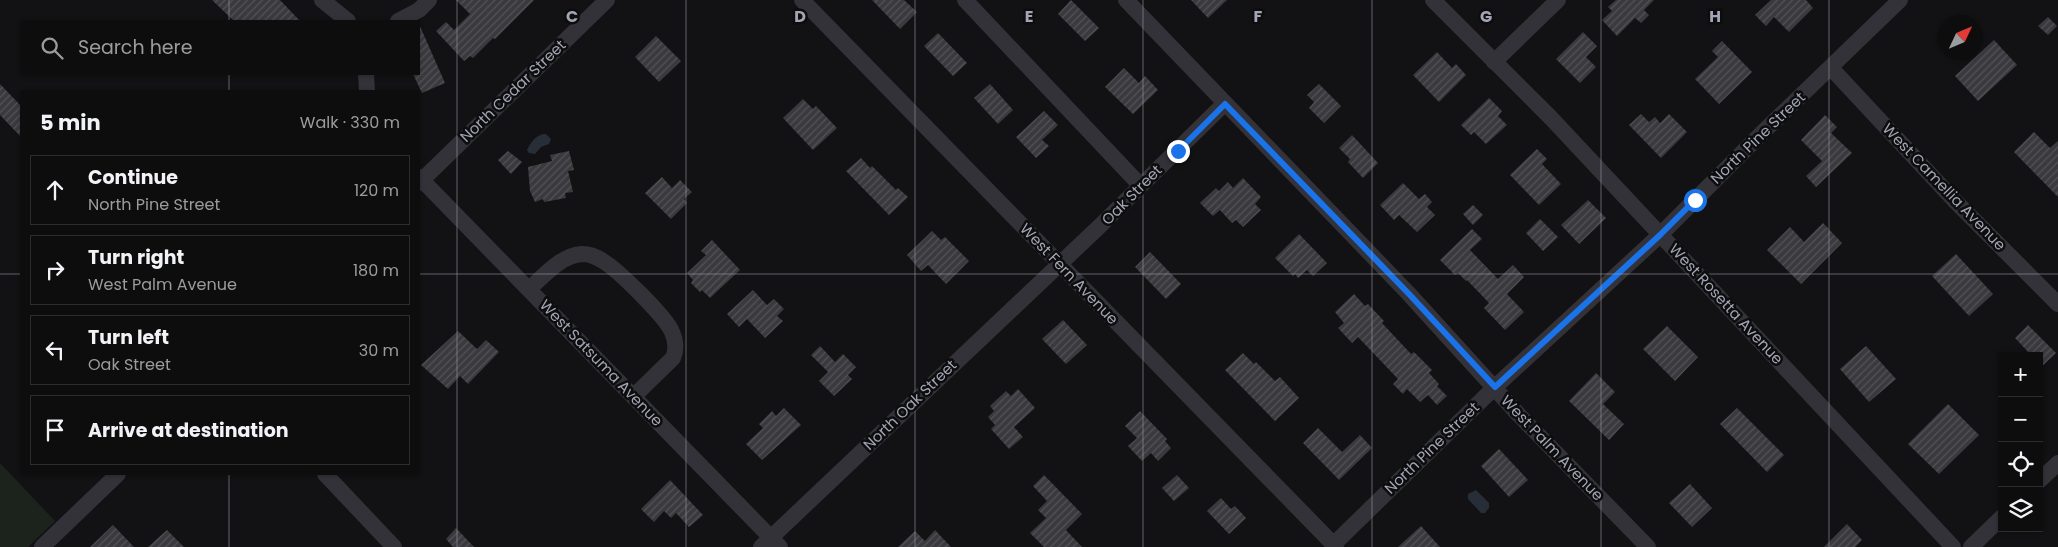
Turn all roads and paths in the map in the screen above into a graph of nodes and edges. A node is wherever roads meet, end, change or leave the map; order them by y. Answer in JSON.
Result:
{"nodes":[{"id":1,"x":322,"y":0,"type":"edge"},
{"id":2,"x":429,"y":0,"type":"edge"},
{"id":3,"x":607,"y":0,"type":"edge"},
{"id":4,"x":802,"y":0,"type":"edge"},
{"id":5,"x":965,"y":0,"type":"edge"},
{"id":6,"x":1126,"y":0,"type":"edge"},
{"id":7,"x":1433,"y":0,"type":"edge"},
{"id":8,"x":1558,"y":0,"type":"edge"},
{"id":9,"x":1900,"y":0,"type":"edge"},
{"id":10,"x":347,"y":20,"type":"edge"},
{"id":11,"x":400,"y":20,"type":"edge"},
{"id":12,"x":1494,"y":62,"type":"junction"},
{"id":13,"x":1831,"y":68,"type":"junction"},
{"id":14,"x":366,"y":75,"type":"edge"},
{"id":15,"x":367,"y":90,"type":"edge"},
{"id":16,"x":1225,"y":104,"type":"junction"},
{"id":17,"x":420,"y":180,"type":"edge"},
{"id":18,"x":1140,"y":185,"type":"junction"},
{"id":19,"x":1660,"y":235,"type":"junction"},
{"id":20,"x":1059,"y":264,"type":"junction"},
{"id":21,"x":529,"y":289,"type":"junction"},
{"id":22,"x":2058,"y":304,"type":"edge"},
{"id":23,"x":1495,"y":387,"type":"junction"},
{"id":24,"x":634,"y":396,"type":"junction"},
{"id":25,"x":2058,"y":463,"type":"edge"},
{"id":26,"x":117,"y":475,"type":"edge"},
{"id":27,"x":326,"y":475,"type":"edge"},
{"id":28,"x":2043,"y":477,"type":"edge"},
{"id":29,"x":1998,"y":521,"type":"edge"},
{"id":30,"x":771,"y":544,"type":"edge"},
{"id":31,"x":1334,"y":546,"type":"edge"},
{"id":32,"x":42,"y":547,"type":"edge"},
{"id":33,"x":394,"y":547,"type":"edge"},
{"id":34,"x":1648,"y":547,"type":"edge"},
{"id":35,"x":1953,"y":547,"type":"edge"},
{"id":36,"x":1971,"y":547,"type":"edge"}],
"edges":[{"from":1,"to":10,"type":"street"},
{"from":2,"to":11,"type":"street"},
{"from":3,"to":17,"type":"street","name":"North Cedar Street"},
{"from":4,"to":20,"type":"street","name":"West Fern Avenue"},
{"from":5,"to":18,"type":"street"},
{"from":6,"to":16,"type":"street","name":"West Palm Avenue"},
{"from":7,"to":12,"type":"street","name":"West Rosetta Avenue"},
{"from":8,"to":12,"type":"street"},
{"from":9,"to":13,"type":"street","name":"North Pine Street"},
{"from":12,"to":19,"type":"street","name":"West Rosetta Avenue"},
{"from":13,"to":19,"type":"street","name":"North Pine Street"},
{"from":13,"to":22,"type":"street","name":"West Camellia Avenue"},
{"from":14,"to":15,"type":"street"},
{"from":16,"to":18,"type":"street","name":"Oak Street"},
{"from":16,"to":23,"type":"street","name":"West Palm Avenue"},
{"from":17,"to":21,"type":"street","name":"West Satsuma Avenue"},
{"from":18,"to":20,"type":"street","name":"Oak Street"},
{"from":19,"to":23,"type":"street","name":"North Pine Street"},
{"from":19,"to":35,"type":"street","name":"West Rosetta Avenue"},
{"from":20,"to":30,"type":"street","name":"North Oak Street"},
{"from":20,"to":31,"type":"street","name":"West Fern Avenue"},
{"from":21,"to":24,"type":"street","name":"West Satsuma Avenue"},
{"from":21,"to":24,"type":"street"},
{"from":23,"to":31,"type":"street","name":"North Pine Street"},
{"from":23,"to":34,"type":"street","name":"West Palm Avenue"},
{"from":24,"to":30,"type":"street","name":"West Satsuma Avenue"},
{"from":25,"to":28,"type":"street"},
{"from":26,"to":32,"type":"street"},
{"from":27,"to":33,"type":"street"},
{"from":29,"to":36,"type":"street"}]}
